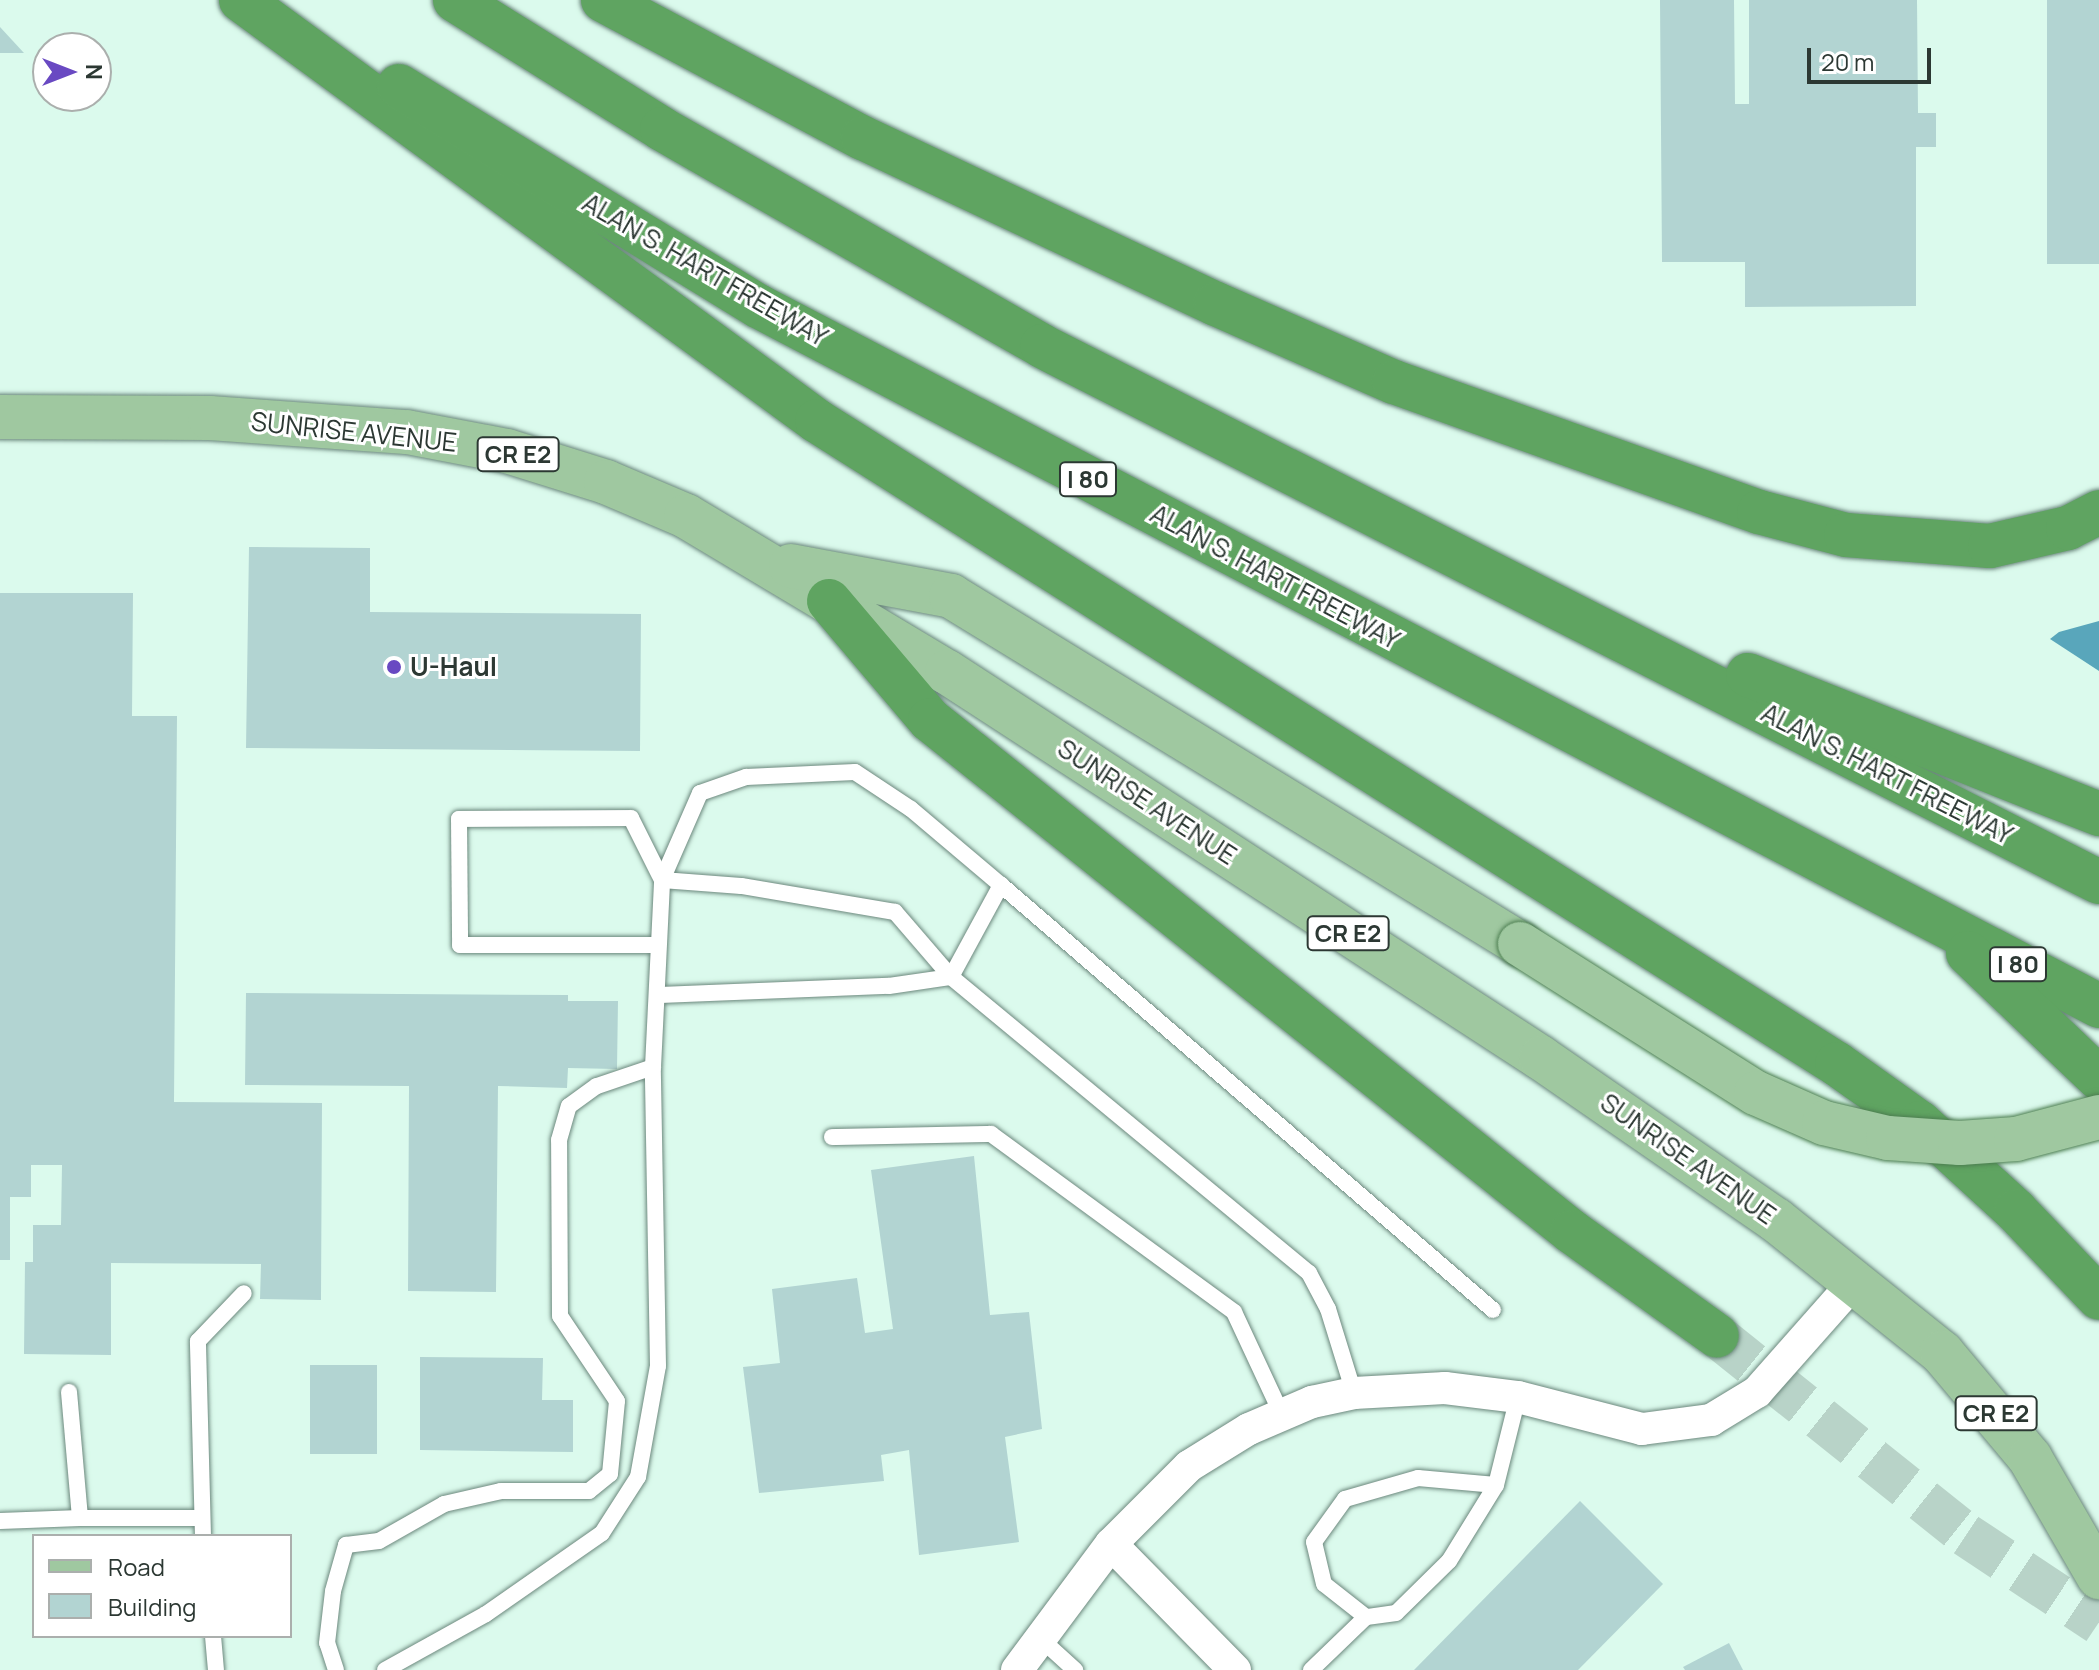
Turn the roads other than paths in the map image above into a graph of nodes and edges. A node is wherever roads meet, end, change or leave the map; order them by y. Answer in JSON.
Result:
{"nodes":[{"id":1,"x":241,"y":0,"type":"edge"},
{"id":2,"x":259,"y":0,"type":"edge"},
{"id":3,"x":455,"y":0,"type":"edge"},
{"id":4,"x":603,"y":0,"type":"edge"},
{"id":5,"x":0,"y":417,"type":"edge"},
{"id":6,"x":2099,"y":512,"type":"edge"},
{"id":7,"x":1449,"y":552,"type":"junction"},
{"id":8,"x":761,"y":560,"type":"junction"},
{"id":9,"x":829,"y":601,"type":"junction"},
{"id":10,"x":2099,"y":814,"type":"edge"},
{"id":11,"x":662,"y":880,"type":"junction"},
{"id":12,"x":2099,"y":882,"type":"edge"},
{"id":13,"x":1001,"y":885,"type":"junction"},
{"id":14,"x":1938,"y":923,"type":"junction"},
{"id":15,"x":658,"y":945,"type":"junction"},
{"id":16,"x":951,"y":977,"type":"junction"},
{"id":17,"x":660,"y":995,"type":"junction"},
{"id":18,"x":2099,"y":1006,"type":"edge"},
{"id":19,"x":653,"y":1067,"type":"junction"},
{"id":20,"x":2099,"y":1078,"type":"edge"},
{"id":21,"x":2099,"y":1117,"type":"edge"},
{"id":22,"x":832,"y":1137,"type":"dead end"},
{"id":23,"x":1856,"y":1280,"type":"junction"},
{"id":24,"x":244,"y":1293,"type":"dead end"},
{"id":25,"x":2099,"y":1298,"type":"edge"},
{"id":26,"x":1493,"y":1310,"type":"dead end"},
{"id":27,"x":1717,"y":1336,"type":"tunnel mouth"},
{"id":28,"x":69,"y":1392,"type":"dead end"},
{"id":29,"x":1354,"y":1393,"type":"junction"},
{"id":30,"x":1518,"y":1397,"type":"junction"},
{"id":31,"x":1282,"y":1415,"type":"junction"},
{"id":32,"x":1496,"y":1485,"type":"junction"},
{"id":33,"x":80,"y":1518,"type":"junction"},
{"id":34,"x":201,"y":1518,"type":"junction"},
{"id":35,"x":0,"y":1521,"type":"edge"},
{"id":36,"x":203,"y":1534,"type":"edge"},
{"id":37,"x":1111,"y":1544,"type":"junction"},
{"id":38,"x":2099,"y":1577,"type":"edge"},
{"id":39,"x":1366,"y":1617,"type":"junction"},
{"id":40,"x":213,"y":1638,"type":"edge"},
{"id":41,"x":1042,"y":1640,"type":"junction"},
{"id":42,"x":216,"y":1670,"type":"edge"},
{"id":43,"x":336,"y":1670,"type":"edge"},
{"id":44,"x":385,"y":1670,"type":"edge"},
{"id":45,"x":1017,"y":1670,"type":"edge"},
{"id":46,"x":1075,"y":1670,"type":"edge"},
{"id":47,"x":1235,"y":1670,"type":"edge"},
{"id":48,"x":1311,"y":1670,"type":"edge"}],
"edges":[{"from":1,"to":25,"type":"highway"},
{"from":2,"to":14,"type":"highway","name":"ALAN S. HART FREEWAY","number":"I 80"},
{"from":3,"to":7,"type":"highway","name":"ALAN S. HART FREEWAY"},
{"from":4,"to":6,"type":"highway"},
{"from":5,"to":8,"type":"main road","name":"SUNRISE AVENUE","number":"CR E2"},
{"from":7,"to":10,"type":"highway"},
{"from":7,"to":12,"type":"highway","name":"ALAN S. HART FREEWAY"},
{"from":8,"to":9,"type":"main road","name":"SUNRISE AVENUE","number":"CR E2"},
{"from":8,"to":21,"type":"main road","bridge":true},
{"from":9,"to":23,"type":"main road","name":"SUNRISE AVENUE","number":"CR E2"},
{"from":9,"to":27,"type":"highway"},
{"from":11,"to":13,"type":"lane"},
{"from":11,"to":15,"type":"lane"},
{"from":11,"to":15,"type":"lane"},
{"from":11,"to":16,"type":"lane"},
{"from":13,"to":16,"type":"lane"},
{"from":13,"to":26,"type":"lane"},
{"from":14,"to":18,"type":"highway","name":"ALAN S. HART FREEWAY","number":"I 80"},
{"from":14,"to":20,"type":"highway"},
{"from":15,"to":17,"type":"lane"},
{"from":16,"to":17,"type":"lane"},
{"from":16,"to":29,"type":"lane"},
{"from":17,"to":19,"type":"lane"},
{"from":19,"to":43,"type":"lane"},
{"from":19,"to":44,"type":"lane"},
{"from":22,"to":31,"type":"lane"},
{"from":23,"to":30,"type":"street"},
{"from":23,"to":38,"type":"main road","name":"SUNRISE AVENUE","number":"CR E2"},
{"from":24,"to":34,"type":"lane"},
{"from":28,"to":33,"type":"lane"},
{"from":29,"to":30,"type":"street"},
{"from":29,"to":31,"type":"street"},
{"from":30,"to":32,"type":"lane"},
{"from":31,"to":37,"type":"street"},
{"from":32,"to":39,"type":"lane"},
{"from":32,"to":39,"type":"lane"},
{"from":33,"to":34,"type":"lane"},
{"from":33,"to":35,"type":"lane"},
{"from":34,"to":36,"type":"lane"},
{"from":37,"to":41,"type":"street"},
{"from":37,"to":47,"type":"street"},
{"from":39,"to":48,"type":"lane"},
{"from":40,"to":42,"type":"lane"},
{"from":41,"to":45,"type":"street"},
{"from":41,"to":46,"type":"lane"}]}
